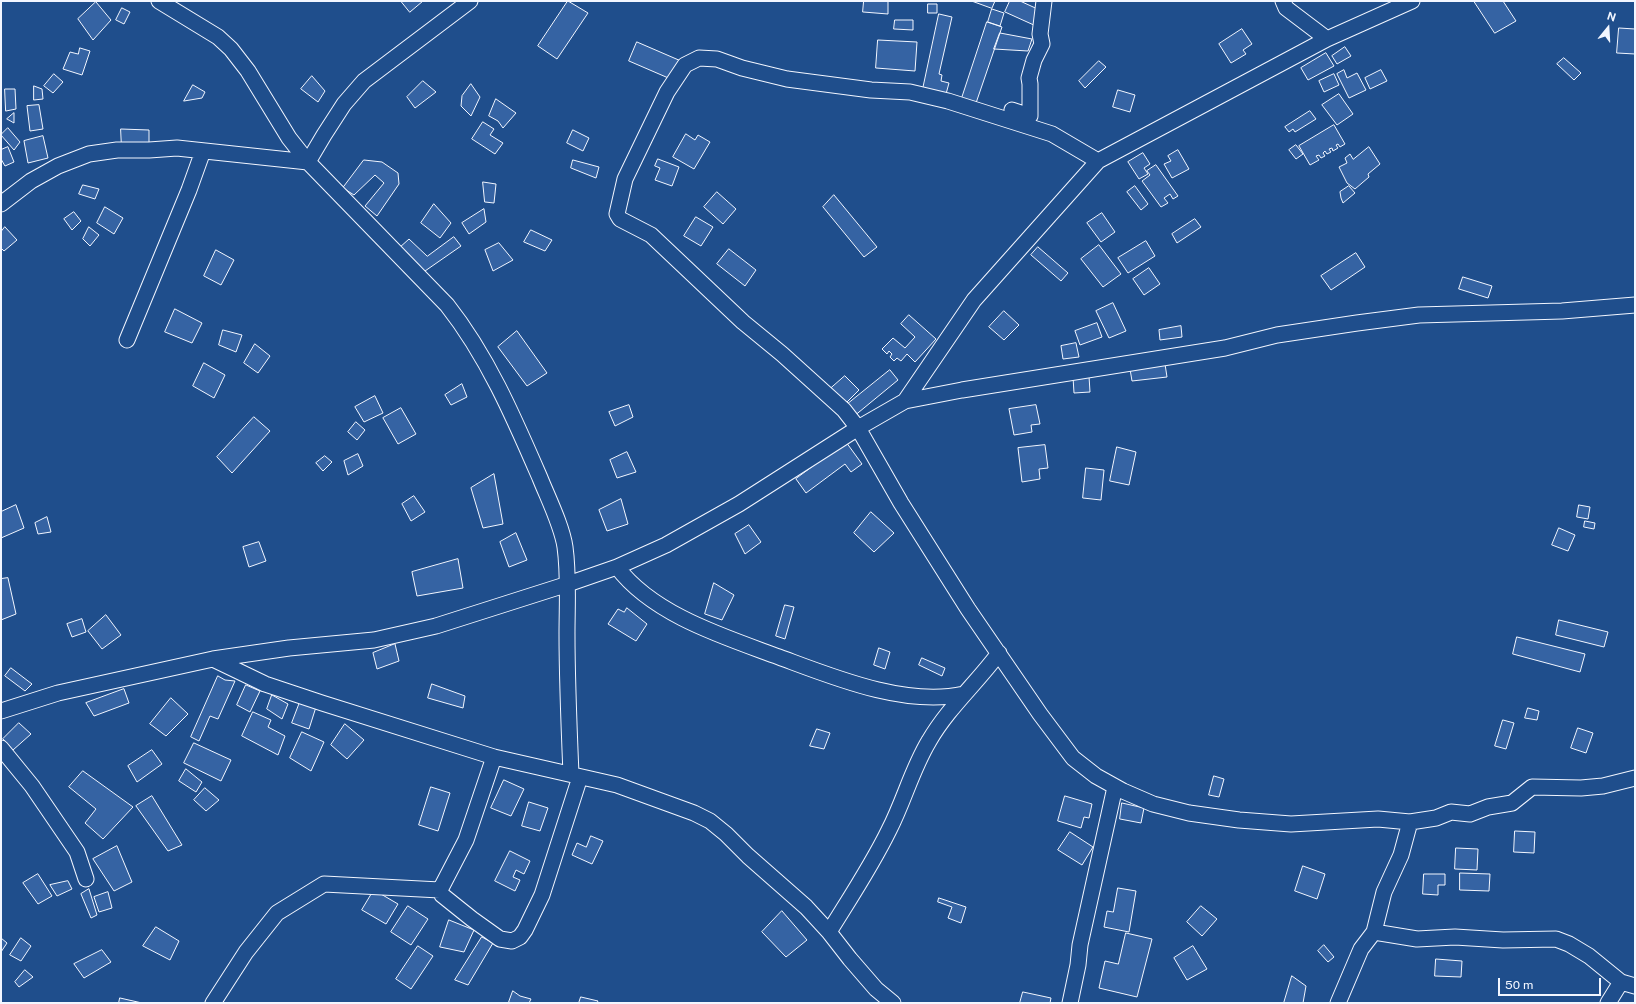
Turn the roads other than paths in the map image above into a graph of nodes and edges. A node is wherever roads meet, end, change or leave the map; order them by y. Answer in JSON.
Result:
{"nodes":[{"id":1,"x":159,"y":1,"type":"edge"},
{"id":2,"x":470,"y":1,"type":"edge"},
{"id":3,"x":1044,"y":1,"type":"edge"},
{"id":4,"x":1283,"y":1,"type":"edge"},
{"id":5,"x":1412,"y":1,"type":"edge"},
{"id":6,"x":1327,"y":39,"type":"junction"},
{"id":7,"x":993,"y":115,"type":"junction"},
{"id":8,"x":203,"y":151,"type":"junction"},
{"id":9,"x":1098,"y":161,"type":"junction"},
{"id":10,"x":308,"y":162,"type":"junction"},
{"id":11,"x":1,"y":204,"type":"edge"},
{"id":12,"x":1635,"y":304,"type":"edge"},
{"id":13,"x":127,"y":340,"type":"dead end"},
{"id":14,"x":905,"y":401,"type":"junction"},
{"id":15,"x":858,"y":428,"type":"junction"},
{"id":16,"x":617,"y":567,"type":"junction"},
{"id":17,"x":568,"y":584,"type":"junction"},
{"id":18,"x":999,"y":654,"type":"junction"},
{"id":19,"x":214,"y":659,"type":"junction"},
{"id":20,"x":964,"y":694,"type":"junction"},
{"id":21,"x":1,"y":711,"type":"edge"},
{"id":22,"x":1,"y":748,"type":"edge"},
{"id":23,"x":494,"y":756,"type":"junction"},
{"id":24,"x":576,"y":775,"type":"junction"},
{"id":25,"x":1635,"y":778,"type":"edge"},
{"id":26,"x":1115,"y":786,"type":"junction"},
{"id":27,"x":1410,"y":822,"type":"junction"},
{"id":28,"x":86,"y":879,"type":"dead end"},
{"id":29,"x":440,"y":890,"type":"junction"},
{"id":30,"x":829,"y":932,"type":"junction"},
{"id":31,"x":1374,"y":932,"type":"junction"},
{"id":32,"x":1628,"y":984,"type":"edge"},
{"id":33,"x":884,"y":1000,"type":"edge"},
{"id":34,"x":213,"y":1003,"type":"edge"},
{"id":35,"x":1070,"y":1003,"type":"edge"},
{"id":36,"x":1338,"y":1003,"type":"edge"},
{"id":37,"x":1608,"y":1003,"type":"edge"}],
"edges":[{"from":1,"to":10,"type":"street"},
{"from":2,"to":10,"type":"street"},
{"from":3,"to":7,"type":"street"},
{"from":4,"to":6,"type":"street"},
{"from":5,"to":6,"type":"street"},
{"from":6,"to":9,"type":"street"},
{"from":7,"to":9,"type":"street"},
{"from":7,"to":15,"type":"street"},
{"from":8,"to":10,"type":"street"},
{"from":8,"to":11,"type":"street"},
{"from":8,"to":13,"type":"street"},
{"from":9,"to":14,"type":"street"},
{"from":10,"to":17,"type":"street"},
{"from":12,"to":14,"type":"street"},
{"from":14,"to":15,"type":"street"},
{"from":15,"to":16,"type":"street"},
{"from":15,"to":18,"type":"street"},
{"from":16,"to":17,"type":"street"},
{"from":16,"to":20,"type":"street"},
{"from":17,"to":19,"type":"street"},
{"from":17,"to":24,"type":"street"},
{"from":18,"to":20,"type":"street"},
{"from":18,"to":26,"type":"street"},
{"from":19,"to":21,"type":"street"},
{"from":19,"to":23,"type":"street"},
{"from":20,"to":30,"type":"street"},
{"from":22,"to":28,"type":"street"},
{"from":23,"to":24,"type":"street"},
{"from":23,"to":29,"type":"street"},
{"from":24,"to":29,"type":"street"},
{"from":24,"to":30,"type":"street"},
{"from":25,"to":27,"type":"street"},
{"from":26,"to":27,"type":"street"},
{"from":26,"to":35,"type":"street"},
{"from":27,"to":31,"type":"street"},
{"from":29,"to":34,"type":"street"},
{"from":30,"to":33,"type":"street"},
{"from":31,"to":32,"type":"street"},
{"from":31,"to":36,"type":"street"},
{"from":32,"to":37,"type":"street"}]}
